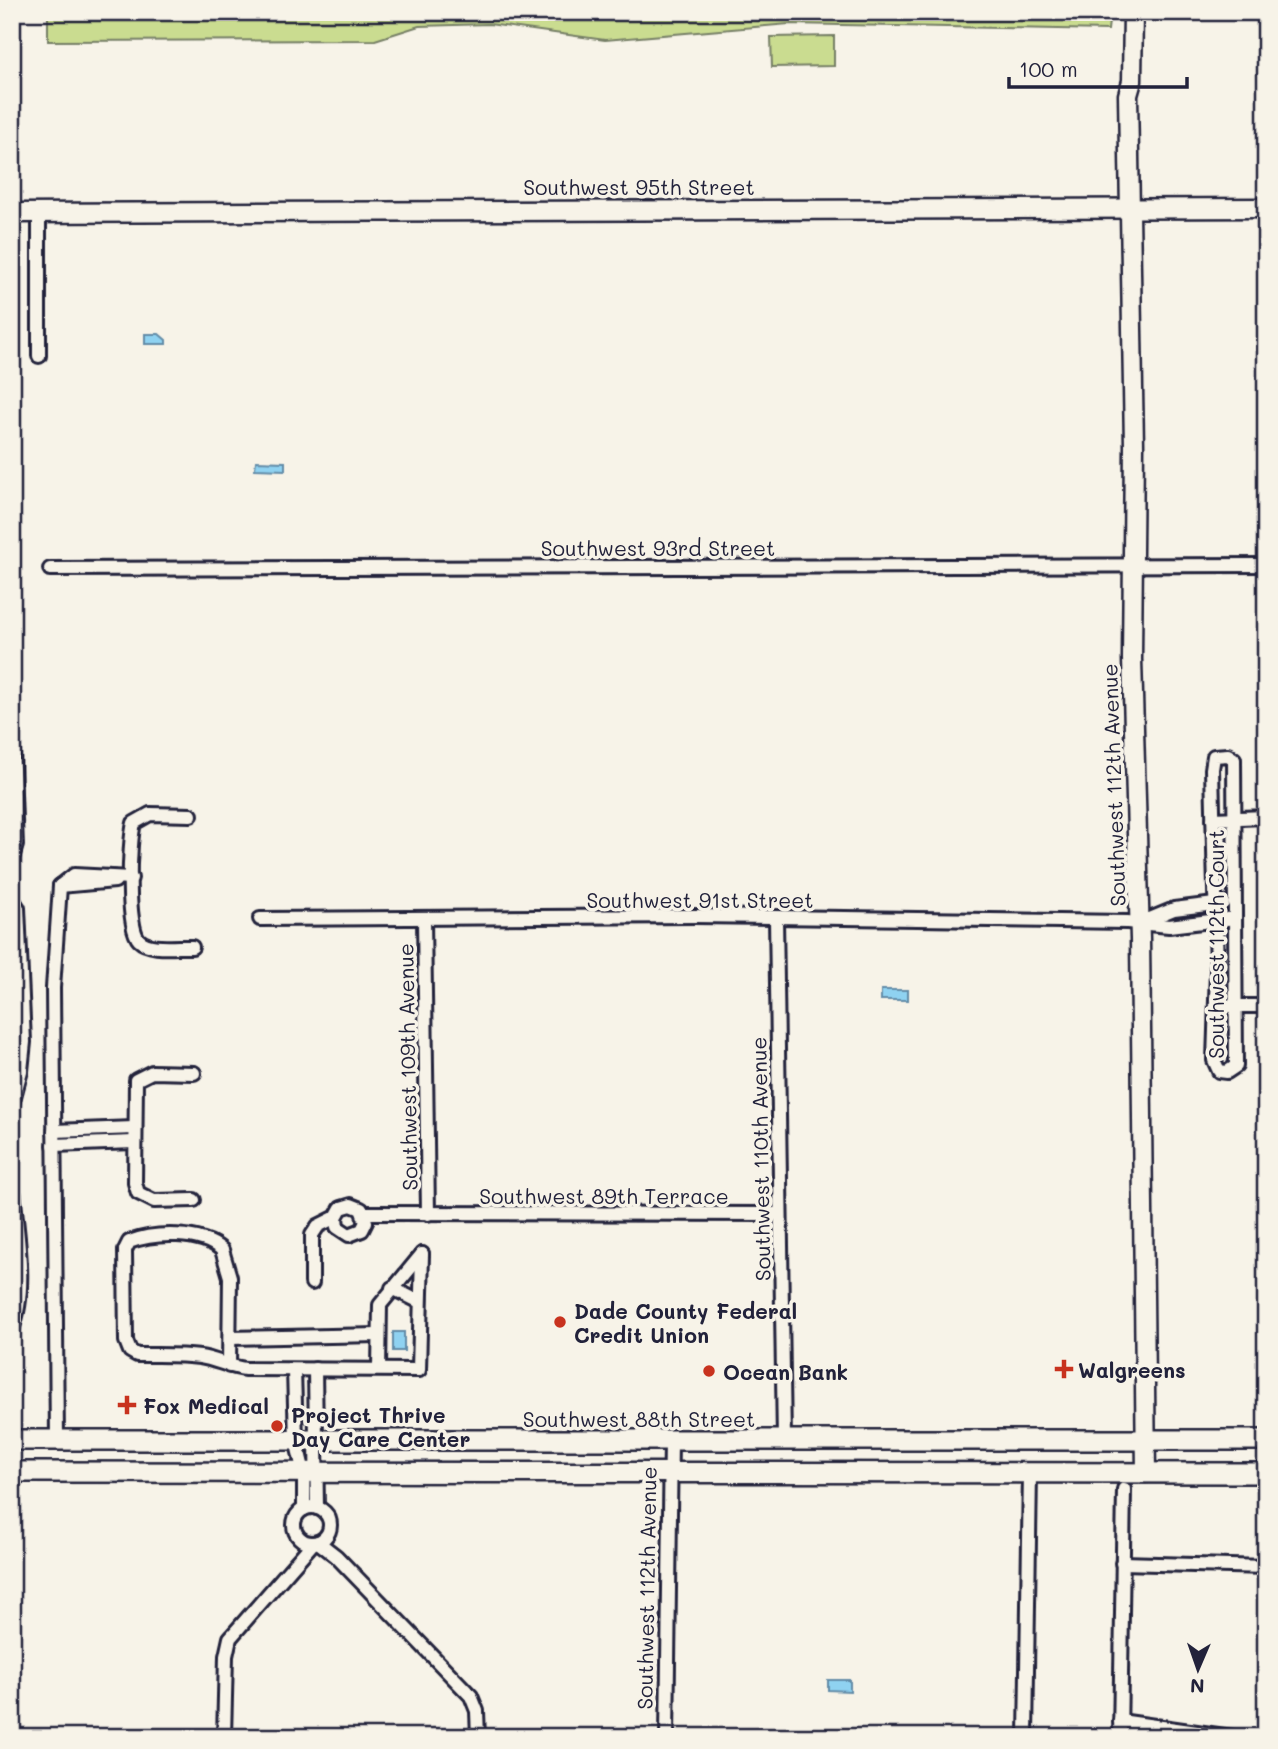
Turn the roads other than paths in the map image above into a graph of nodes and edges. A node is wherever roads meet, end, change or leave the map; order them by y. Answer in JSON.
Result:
{"nodes":[{"id":1,"x":1121,"y":12,"type":"edge"},
{"id":2,"x":1133,"y":12,"type":"edge"},
{"id":3,"x":1128,"y":95,"type":"junction"},
{"id":4,"x":1130,"y":208,"type":"junction"},
{"id":5,"x":1266,"y":208,"type":"edge"},
{"id":6,"x":12,"y":213,"type":"edge"},
{"id":7,"x":39,"y":213,"type":"junction"},
{"id":8,"x":39,"y":356,"type":"dead end"},
{"id":9,"x":1134,"y":565,"type":"junction"},
{"id":10,"x":1266,"y":565,"type":"edge"},
{"id":11,"x":50,"y":569,"type":"dead end"},
{"id":12,"x":12,"y":743,"type":"edge"},
{"id":13,"x":191,"y":815,"type":"dead end"},
{"id":14,"x":1266,"y":817,"type":"edge"},
{"id":15,"x":1213,"y":819,"type":"junction"},
{"id":16,"x":1235,"y":819,"type":"junction"},
{"id":17,"x":12,"y":858,"type":"edge"},
{"id":18,"x":131,"y":878,"type":"junction"},
{"id":19,"x":12,"y":899,"type":"edge"},
{"id":20,"x":1234,"y":902,"type":"junction"},
{"id":21,"x":1215,"y":903,"type":"junction"},
{"id":22,"x":776,"y":918,"type":"junction"},
{"id":23,"x":1235,"y":918,"type":"junction"},
{"id":24,"x":260,"y":919,"type":"dead end"},
{"id":25,"x":424,"y":919,"type":"junction"},
{"id":26,"x":1215,"y":920,"type":"junction"},
{"id":27,"x":1139,"y":923,"type":"junction"},
{"id":28,"x":192,"y":947,"type":"dead end"},
{"id":29,"x":1216,"y":1006,"type":"junction"},
{"id":30,"x":1236,"y":1006,"type":"junction"},
{"id":31,"x":1266,"y":1006,"type":"edge"},
{"id":32,"x":194,"y":1073,"type":"dead end"},
{"id":33,"x":13,"y":1097,"type":"edge"},
{"id":34,"x":54,"y":1131,"type":"junction"},
{"id":35,"x":134,"y":1135,"type":"junction"},
{"id":36,"x":85,"y":1137,"type":"junction"},
{"id":37,"x":54,"y":1145,"type":"junction"},
{"id":38,"x":12,"y":1179,"type":"edge"},
{"id":39,"x":194,"y":1200,"type":"dead end"},
{"id":40,"x":364,"y":1213,"type":"junction"},
{"id":41,"x":428,"y":1214,"type":"junction"},
{"id":42,"x":780,"y":1214,"type":"junction"},
{"id":43,"x":336,"y":1216,"type":"junction"},
{"id":44,"x":312,"y":1283,"type":"dead end"},
{"id":45,"x":392,"y":1288,"type":"junction"},
{"id":46,"x":420,"y":1302,"type":"junction"},
{"id":47,"x":12,"y":1329,"type":"edge"},
{"id":48,"x":379,"y":1335,"type":"junction"},
{"id":49,"x":230,"y":1338,"type":"junction"},
{"id":50,"x":229,"y":1366,"type":"junction"},
{"id":51,"x":315,"y":1369,"type":"junction"},
{"id":52,"x":379,"y":1369,"type":"junction"},
{"id":53,"x":295,"y":1370,"type":"junction"},
{"id":54,"x":295,"y":1397,"type":"junction"},
{"id":55,"x":316,"y":1398,"type":"junction"},
{"id":56,"x":12,"y":1440,"type":"edge"},
{"id":57,"x":57,"y":1440,"type":"junction"},
{"id":58,"x":296,"y":1440,"type":"junction"},
{"id":59,"x":316,"y":1440,"type":"junction"},
{"id":60,"x":671,"y":1440,"type":"junction"},
{"id":61,"x":784,"y":1440,"type":"junction"},
{"id":62,"x":1147,"y":1440,"type":"junction"},
{"id":63,"x":1266,"y":1440,"type":"edge"},
{"id":64,"x":12,"y":1472,"type":"edge"},
{"id":65,"x":310,"y":1473,"type":"junction"},
{"id":66,"x":671,"y":1473,"type":"junction"},
{"id":67,"x":1030,"y":1473,"type":"junction"},
{"id":68,"x":1146,"y":1473,"type":"junction"},
{"id":69,"x":1266,"y":1473,"type":"edge"},
{"id":70,"x":1124,"y":1489,"type":"dead end"},
{"id":71,"x":311,"y":1508,"type":"junction"},
{"id":72,"x":316,"y":1543,"type":"junction"},
{"id":73,"x":1122,"y":1563,"type":"junction"},
{"id":74,"x":1266,"y":1567,"type":"edge"},
{"id":75,"x":1120,"y":1721,"type":"junction"},
{"id":76,"x":224,"y":1737,"type":"edge"},
{"id":77,"x":478,"y":1737,"type":"edge"},
{"id":78,"x":667,"y":1737,"type":"edge"},
{"id":79,"x":1027,"y":1737,"type":"edge"},
{"id":80,"x":1120,"y":1737,"type":"edge"},
{"id":81,"x":1232,"y":1737,"type":"edge"}],
"edges":[{"from":1,"to":3,"type":"street","name":"Southwest 112th Avenue"},
{"from":2,"to":3,"type":"street","name":"Southwest 112th Avenue"},
{"from":3,"to":4,"type":"street","name":"Southwest 112th Avenue"},
{"from":4,"to":5,"type":"street","name":"Southwest 95th Street"},
{"from":4,"to":7,"type":"street","name":"Southwest 95th Street"},
{"from":4,"to":9,"type":"street","name":"Southwest 112th Avenue"},
{"from":6,"to":7,"type":"street","name":"Southwest 95th Street"},
{"from":7,"to":8,"type":"street"},
{"from":9,"to":10,"type":"street","name":"Southwest 93rd Street"},
{"from":9,"to":11,"type":"street","name":"Southwest 93rd Street"},
{"from":9,"to":27,"type":"street","name":"Southwest 112th Avenue"},
{"from":12,"to":17,"type":"street"},
{"from":13,"to":18,"type":"street"},
{"from":14,"to":16,"type":"street"},
{"from":15,"to":16,"type":"street"},
{"from":15,"to":16,"type":"street","name":"Southwest 112th Court"},
{"from":15,"to":21,"type":"street","name":"Southwest 112th Court"},
{"from":16,"to":20,"type":"street","name":"Southwest 112th Court"},
{"from":18,"to":28,"type":"street"},
{"from":18,"to":34,"type":"street"},
{"from":19,"to":33,"type":"street"},
{"from":20,"to":21,"type":"street","name":"Southwest 91st Street"},
{"from":20,"to":23,"type":"street","name":"Southwest 112th Court"},
{"from":21,"to":26,"type":"street","name":"Southwest 112th Court"},
{"from":21,"to":27,"type":"street","name":"Southwest 91st Street"},
{"from":22,"to":25,"type":"street","name":"Southwest 91st Street"},
{"from":22,"to":27,"type":"street","name":"Southwest 91st Street"},
{"from":22,"to":42,"type":"street","name":"Southwest 110th Avenue"},
{"from":23,"to":26,"type":"street","name":"Southwest 91st Street"},
{"from":23,"to":30,"type":"street","name":"Southwest 112th Court"},
{"from":24,"to":25,"type":"street","name":"Southwest 91st Street"},
{"from":25,"to":41,"type":"street","name":"Southwest 109th Avenue"},
{"from":26,"to":27,"type":"street","name":"Southwest 91st Street"},
{"from":26,"to":29,"type":"street","name":"Southwest 112th Court"},
{"from":27,"to":62,"type":"street","name":"Southwest 112th Avenue"},
{"from":29,"to":30,"type":"street"},
{"from":29,"to":30,"type":"street","name":"Southwest 112th Court"},
{"from":30,"to":31,"type":"street"},
{"from":32,"to":35,"type":"street"},
{"from":34,"to":36,"type":"street"},
{"from":34,"to":37,"type":"street"},
{"from":35,"to":36,"type":"street"},
{"from":35,"to":39,"type":"street"},
{"from":36,"to":37,"type":"street"},
{"from":37,"to":57,"type":"street"},
{"from":38,"to":47,"type":"street"},
{"from":40,"to":41,"type":"street","name":"Southwest 89th Terrace"},
{"from":40,"to":43,"type":"street"},
{"from":40,"to":43,"type":"street"},
{"from":41,"to":42,"type":"street","name":"Southwest 89th Terrace"},
{"from":42,"to":61,"type":"street","name":"Southwest 110th Avenue"},
{"from":43,"to":44,"type":"street"},
{"from":45,"to":46,"type":"street"},
{"from":45,"to":46,"type":"street"},
{"from":45,"to":48,"type":"street"},
{"from":46,"to":52,"type":"street"},
{"from":48,"to":49,"type":"street"},
{"from":48,"to":52,"type":"street"},
{"from":49,"to":50,"type":"street"},
{"from":49,"to":50,"type":"street"},
{"from":50,"to":53,"type":"street"},
{"from":51,"to":52,"type":"street"},
{"from":51,"to":53,"type":"street"},
{"from":51,"to":55,"type":"street"},
{"from":53,"to":54,"type":"street"},
{"from":54,"to":55,"type":"street"},
{"from":54,"to":58,"type":"street"},
{"from":55,"to":59,"type":"street"},
{"from":56,"to":57,"type":"main road","name":"Southwest 88th Street"},
{"from":57,"to":58,"type":"main road","name":"Southwest 88th Street"},
{"from":58,"to":59,"type":"main road","name":"Southwest 88th Street"},
{"from":58,"to":65,"type":"street"},
{"from":59,"to":60,"type":"main road","name":"Southwest 88th Street"},
{"from":59,"to":65,"type":"street"},
{"from":60,"to":61,"type":"main road","name":"Southwest 88th Street"},
{"from":60,"to":66,"type":"street","name":"Southwest 112th Avenue"},
{"from":61,"to":62,"type":"main road","name":"Southwest 88th Street"},
{"from":62,"to":63,"type":"main road","name":"Southwest 88th Street"},
{"from":62,"to":68,"type":"street","name":"Southwest 112th Avenue"},
{"from":64,"to":65,"type":"main road"},
{"from":65,"to":66,"type":"main road"},
{"from":65,"to":71,"type":"street"},
{"from":66,"to":67,"type":"main road"},
{"from":66,"to":78,"type":"street","name":"Southwest 112th Avenue"},
{"from":67,"to":68,"type":"main road"},
{"from":67,"to":79,"type":"street"},
{"from":68,"to":69,"type":"main road"},
{"from":70,"to":73,"type":"street"},
{"from":71,"to":72,"type":"street"},
{"from":71,"to":72,"type":"street"},
{"from":72,"to":76,"type":"street"},
{"from":72,"to":77,"type":"street"},
{"from":73,"to":74,"type":"street"},
{"from":73,"to":75,"type":"street"},
{"from":75,"to":80,"type":"street"},
{"from":75,"to":81,"type":"street"}]}
